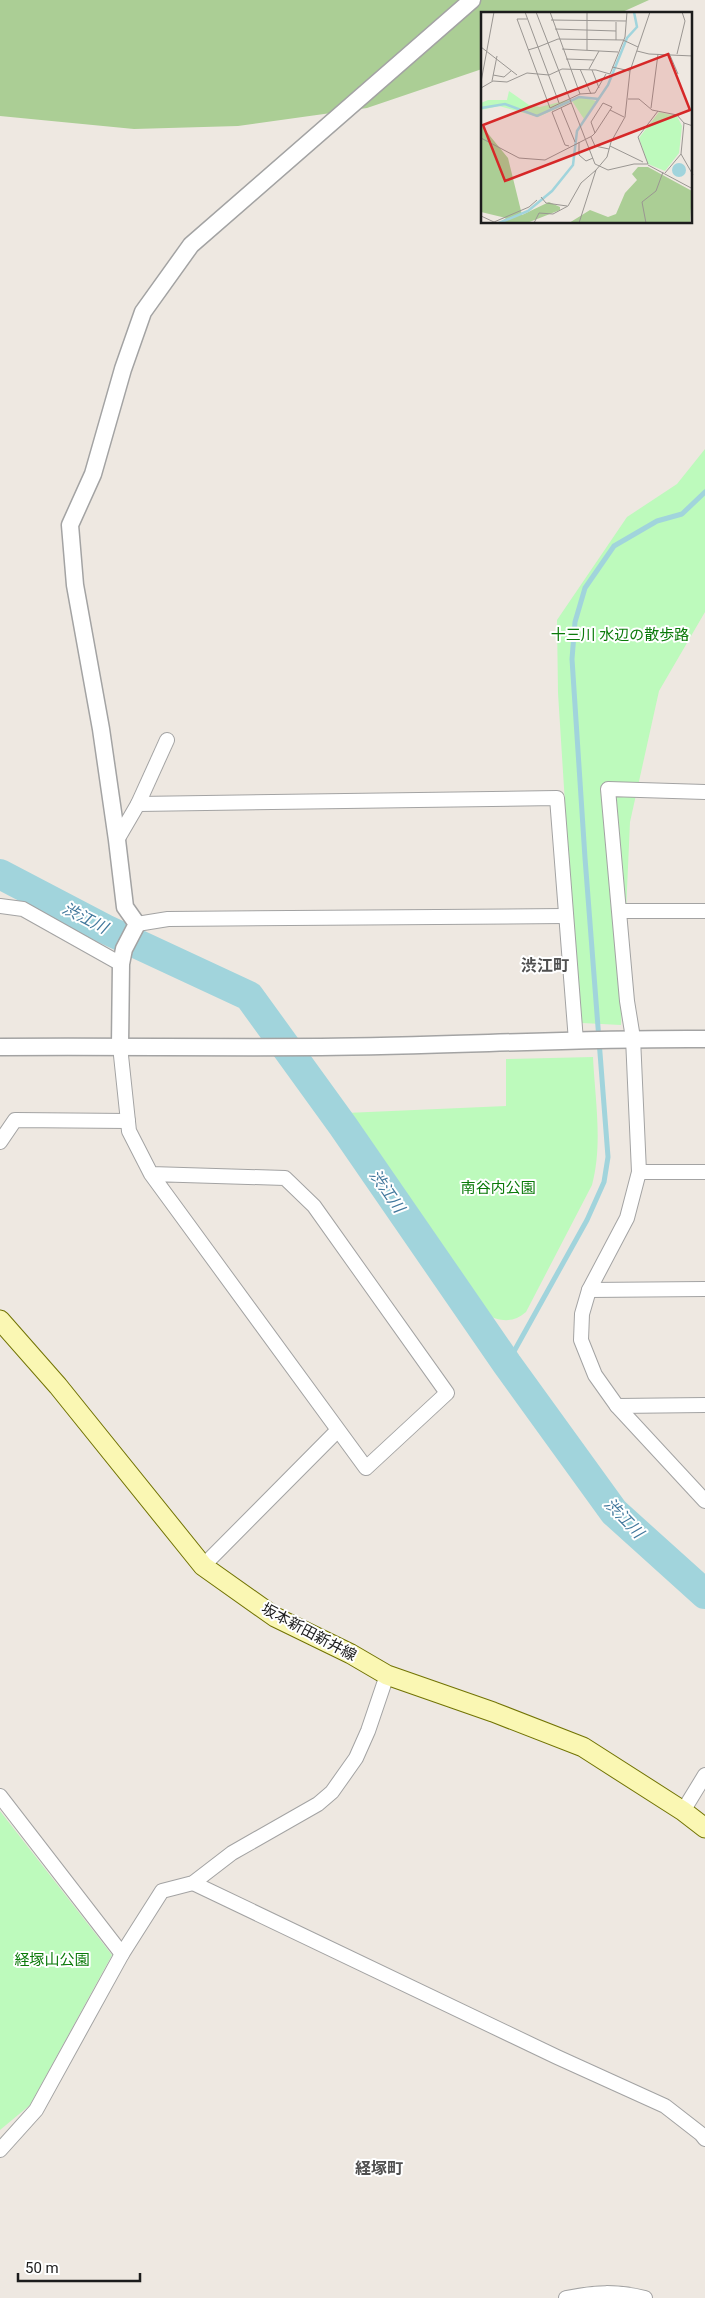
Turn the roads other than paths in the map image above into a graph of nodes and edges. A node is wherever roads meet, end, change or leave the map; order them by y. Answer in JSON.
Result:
{"nodes":[{"id":1,"x":472,"y":0,"type":"edge"},
{"id":2,"x":167,"y":740,"type":"dead end"},
{"id":3,"x":705,"y":792,"type":"edge"},
{"id":4,"x":138,"y":804,"type":"junction"},
{"id":5,"x":117,"y":840,"type":"junction"},
{"id":6,"x":0,"y":906,"type":"edge"},
{"id":7,"x":620,"y":911,"type":"junction"},
{"id":8,"x":705,"y":912,"type":"edge"},
{"id":9,"x":565,"y":916,"type":"junction"},
{"id":10,"x":137,"y":924,"type":"junction"},
{"id":11,"x":123,"y":957,"type":"junction"},
{"id":12,"x":626,"y":1039,"type":"junction"},
{"id":13,"x":705,"y":1039,"type":"edge"},
{"id":14,"x":579,"y":1041,"type":"junction"},
{"id":15,"x":120,"y":1046,"type":"junction"},
{"id":16,"x":0,"y":1047,"type":"edge"},
{"id":17,"x":128,"y":1121,"type":"junction"},
{"id":18,"x":0,"y":1142,"type":"edge"},
{"id":19,"x":639,"y":1172,"type":"junction"},
{"id":20,"x":705,"y":1172,"type":"edge"},
{"id":21,"x":151,"y":1174,"type":"junction"},
{"id":22,"x":705,"y":1289,"type":"edge"},
{"id":23,"x":589,"y":1290,"type":"junction"},
{"id":24,"x":0,"y":1320,"type":"edge"},
{"id":25,"x":705,"y":1405,"type":"edge"},
{"id":26,"x":617,"y":1406,"type":"junction"},
{"id":27,"x":337,"y":1431,"type":"junction"},
{"id":28,"x":705,"y":1501,"type":"edge"},
{"id":29,"x":203,"y":1566,"type":"junction"},
{"id":30,"x":387,"y":1675,"type":"junction"},
{"id":31,"x":705,"y":1776,"type":"edge"},
{"id":32,"x":0,"y":1796,"type":"edge"},
{"id":33,"x":683,"y":1810,"type":"junction"},
{"id":34,"x":705,"y":1828,"type":"edge"},
{"id":35,"x":194,"y":1883,"type":"junction"},
{"id":36,"x":122,"y":1954,"type":"junction"},
{"id":37,"x":705,"y":2139,"type":"edge"},
{"id":38,"x":0,"y":2150,"type":"edge"},
{"id":39,"x":566,"y":2298,"type":"edge"},
{"id":40,"x":645,"y":2298,"type":"edge"}],
"edges":[{"from":1,"to":5,"type":"street"},
{"from":2,"to":4,"type":"street"},
{"from":3,"to":7,"type":"street"},
{"from":4,"to":5,"type":"street"},
{"from":4,"to":9,"type":"street"},
{"from":5,"to":10,"type":"street"},
{"from":6,"to":11,"type":"street"},
{"from":7,"to":8,"type":"street"},
{"from":7,"to":12,"type":"street"},
{"from":9,"to":10,"type":"street"},
{"from":9,"to":14,"type":"street"},
{"from":10,"to":11,"type":"street"},
{"from":11,"to":15,"type":"street"},
{"from":12,"to":13,"type":"street"},
{"from":12,"to":14,"type":"street"},
{"from":12,"to":19,"type":"street"},
{"from":14,"to":15,"type":"street"},
{"from":15,"to":16,"type":"street"},
{"from":15,"to":17,"type":"street"},
{"from":17,"to":18,"type":"street"},
{"from":17,"to":21,"type":"street"},
{"from":19,"to":20,"type":"street"},
{"from":19,"to":23,"type":"street"},
{"from":21,"to":27,"type":"street"},
{"from":21,"to":27,"type":"street"},
{"from":22,"to":23,"type":"street"},
{"from":23,"to":26,"type":"street"},
{"from":24,"to":29,"type":"main road","name":"坂本新田新井線"},
{"from":25,"to":26,"type":"street"},
{"from":26,"to":28,"type":"street"},
{"from":27,"to":29,"type":"street"},
{"from":29,"to":30,"type":"main road","name":"坂本新田新井線"},
{"from":30,"to":33,"type":"main road","name":"坂本新田新井線"},
{"from":30,"to":35,"type":"street"},
{"from":31,"to":33,"type":"street"},
{"from":32,"to":36,"type":"street"},
{"from":33,"to":34,"type":"main road","name":"坂本新田新井線"},
{"from":35,"to":36,"type":"street"},
{"from":35,"to":37,"type":"street"},
{"from":36,"to":38,"type":"street"},
{"from":39,"to":40,"type":"street"}]}
